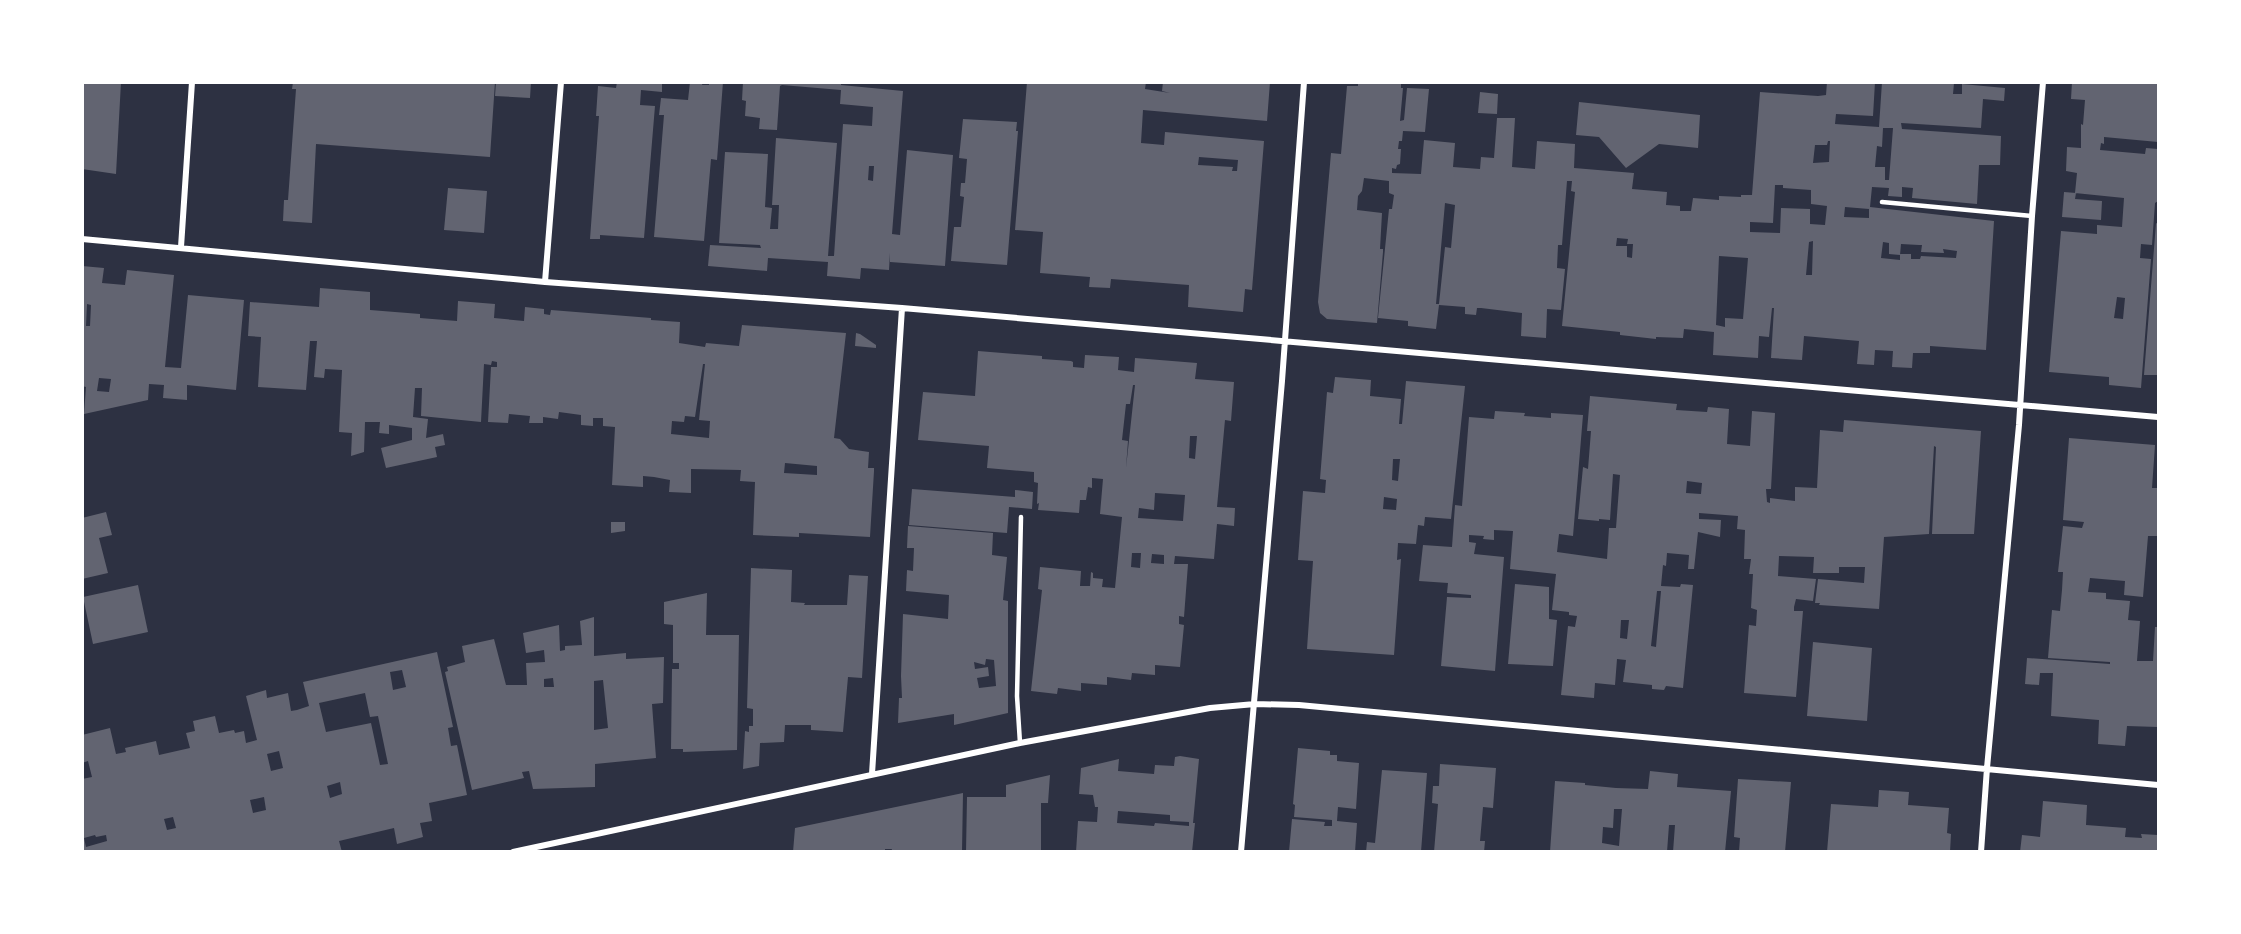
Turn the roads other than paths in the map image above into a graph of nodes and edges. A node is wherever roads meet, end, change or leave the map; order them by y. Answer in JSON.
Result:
{"nodes":[{"id":1,"x":192,"y":82,"type":"edge"},
{"id":2,"x":561,"y":82,"type":"edge"},
{"id":3,"x":1304,"y":82,"type":"edge"},
{"id":4,"x":2043,"y":82,"type":"edge"},
{"id":5,"x":1882,"y":202,"type":"dead end"},
{"id":6,"x":2032,"y":216,"type":"junction"},
{"id":7,"x":82,"y":239,"type":"edge"},
{"id":8,"x":181,"y":247,"type":"junction"},
{"id":9,"x":545,"y":282,"type":"junction"},
{"id":10,"x":902,"y":308,"type":"junction"},
{"id":11,"x":1284,"y":342,"type":"junction"},
{"id":12,"x":2021,"y":405,"type":"junction"},
{"id":13,"x":2158,"y":417,"type":"edge"},
{"id":14,"x":1021,"y":517,"type":"dead end"},
{"id":15,"x":1255,"y":704,"type":"junction"},
{"id":16,"x":1020,"y":743,"type":"junction"},
{"id":17,"x":1987,"y":768,"type":"junction"},
{"id":18,"x":872,"y":774,"type":"junction"},
{"id":19,"x":2158,"y":785,"type":"edge"},
{"id":20,"x":516,"y":851,"type":"edge"},
{"id":21,"x":1241,"y":852,"type":"edge"},
{"id":22,"x":1981,"y":852,"type":"edge"}],
"edges":[{"from":1,"to":8,"type":"street"},
{"from":2,"to":9,"type":"street"},
{"from":3,"to":11,"type":"street"},
{"from":4,"to":6,"type":"street"},
{"from":5,"to":6,"type":"lane"},
{"from":6,"to":12,"type":"street"},
{"from":7,"to":8,"type":"street"},
{"from":8,"to":9,"type":"street"},
{"from":9,"to":10,"type":"street"},
{"from":10,"to":11,"type":"street"},
{"from":10,"to":18,"type":"street"},
{"from":11,"to":12,"type":"street"},
{"from":11,"to":15,"type":"street"},
{"from":12,"to":13,"type":"street"},
{"from":12,"to":17,"type":"street"},
{"from":14,"to":16,"type":"lane"},
{"from":15,"to":16,"type":"street"},
{"from":15,"to":17,"type":"street"},
{"from":15,"to":21,"type":"street"},
{"from":16,"to":18,"type":"street"},
{"from":17,"to":19,"type":"street"},
{"from":17,"to":22,"type":"street"},
{"from":18,"to":20,"type":"street"}]}
